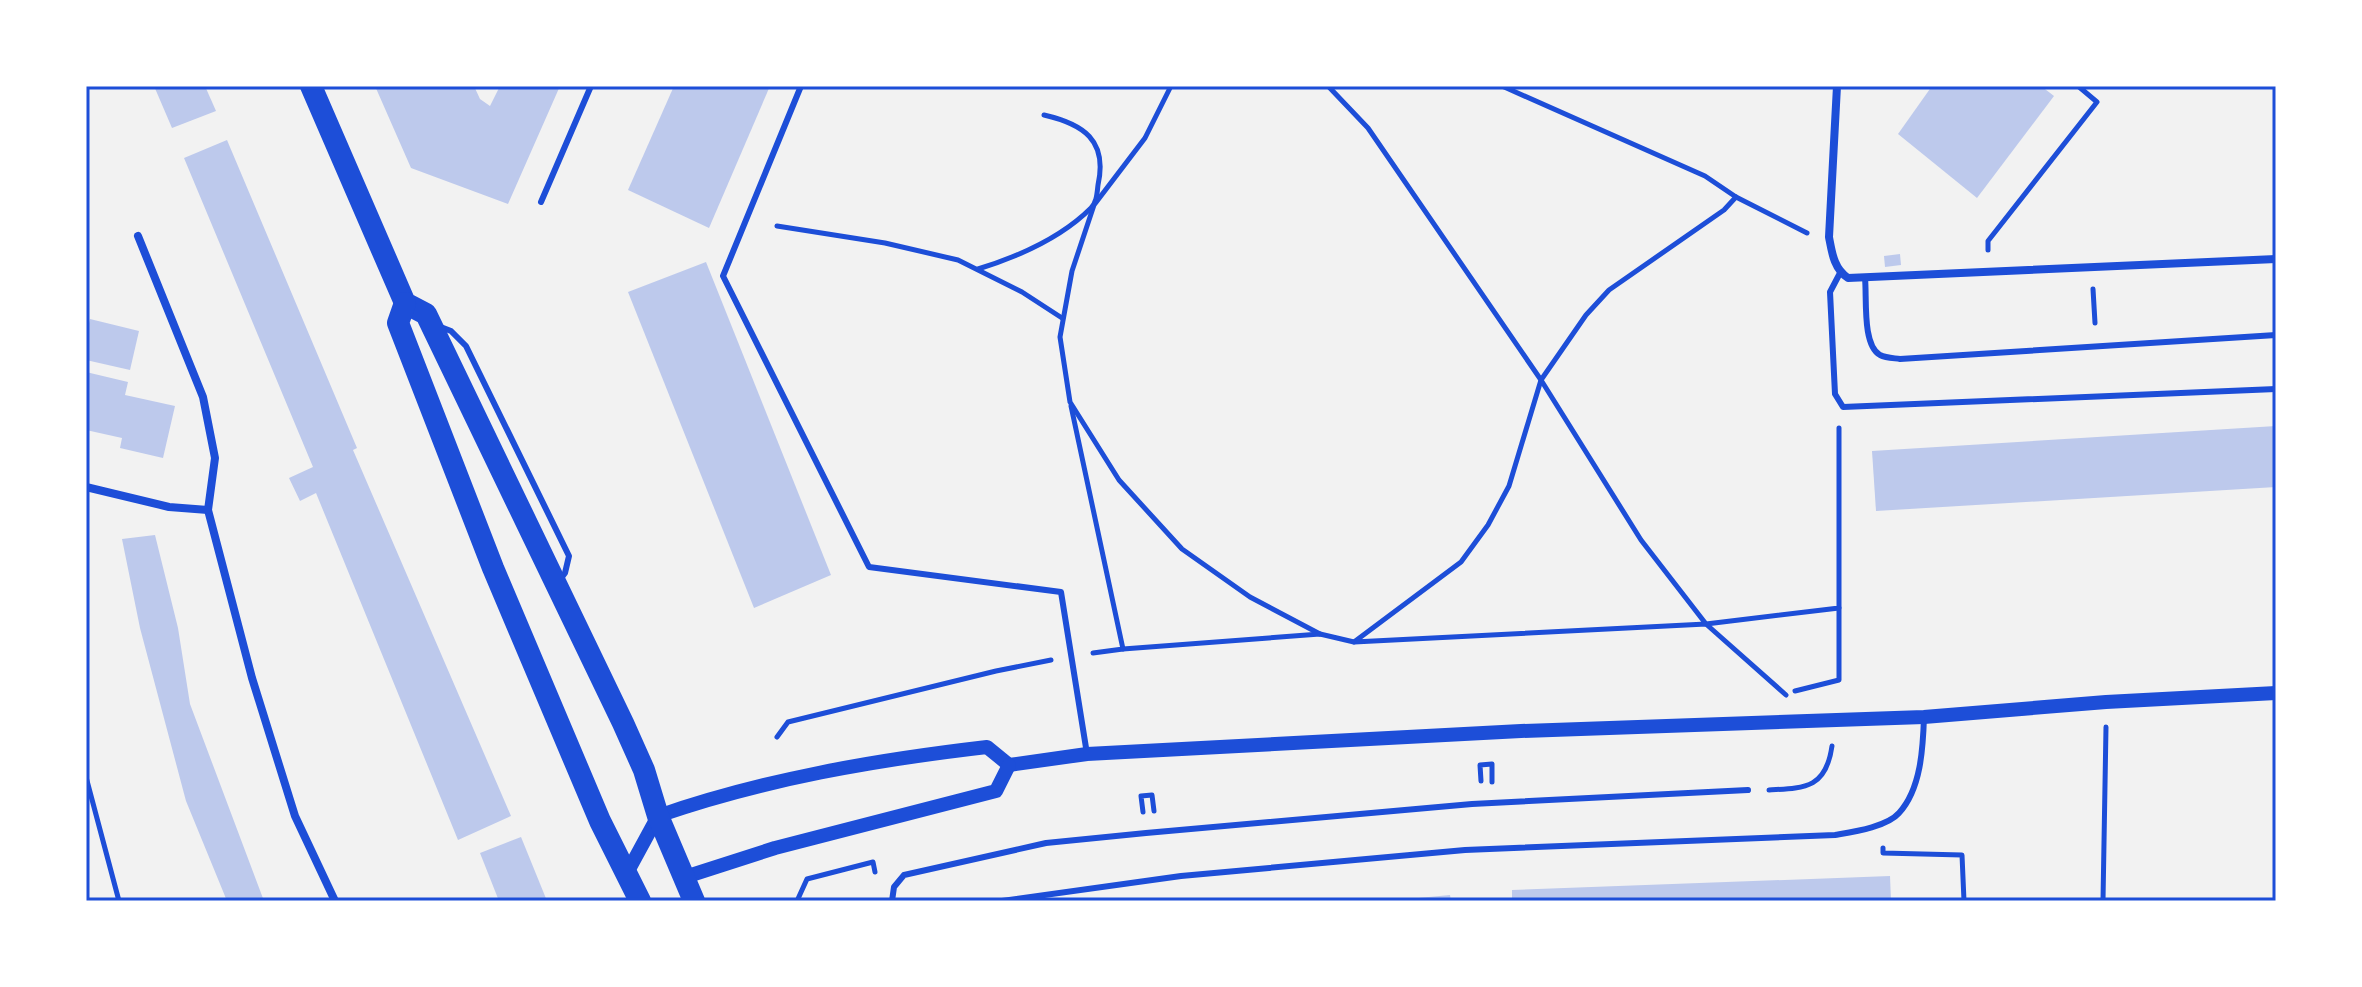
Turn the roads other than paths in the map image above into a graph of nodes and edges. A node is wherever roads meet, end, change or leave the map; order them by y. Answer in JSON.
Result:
{"nodes":[{"id":1,"x":311,"y":86,"type":"edge"},
{"id":2,"x":591,"y":86,"type":"edge"},
{"id":3,"x":801,"y":86,"type":"edge"},
{"id":4,"x":1837,"y":86,"type":"edge"},
{"id":5,"x":541,"y":202,"type":"dead end"},
{"id":6,"x":138,"y":236,"type":"dead end"},
{"id":7,"x":2276,"y":259,"type":"edge"},
{"id":8,"x":1840,"y":273,"type":"junction"},
{"id":9,"x":1865,"y":278,"type":"junction"},
{"id":10,"x":405,"y":303,"type":"junction"},
{"id":11,"x":2276,"y":335,"type":"edge"},
{"id":12,"x":2276,"y":389,"type":"edge"},
{"id":13,"x":86,"y":487,"type":"edge"},
{"id":14,"x":208,"y":510,"type":"junction"},
{"id":15,"x":2276,"y":693,"type":"edge"},
{"id":16,"x":1924,"y":717,"type":"junction"},
{"id":17,"x":1087,"y":754,"type":"junction"},
{"id":18,"x":1009,"y":765,"type":"junction"},
{"id":19,"x":1748,"y":790,"type":"road end"},
{"id":20,"x":658,"y":816,"type":"junction"},
{"id":21,"x":627,"y":873,"type":"junction"},
{"id":22,"x":685,"y":877,"type":"junction"},
{"id":23,"x":335,"y":901,"type":"edge"},
{"id":24,"x":640,"y":901,"type":"edge"},
{"id":25,"x":694,"y":901,"type":"edge"},
{"id":26,"x":892,"y":901,"type":"edge"},
{"id":27,"x":1002,"y":901,"type":"edge"}],
"edges":[{"from":1,"to":10,"type":"highway"},
{"from":2,"to":5,"type":"lane"},
{"from":3,"to":17,"type":"lane"},
{"from":4,"to":8,"type":"street"},
{"from":6,"to":14,"type":"street"},
{"from":7,"to":9,"type":"street"},
{"from":8,"to":9,"type":"street"},
{"from":8,"to":12,"type":"lane"},
{"from":9,"to":11,"type":"lane"},
{"from":10,"to":20,"type":"highway"},
{"from":10,"to":21,"type":"highway"},
{"from":13,"to":14,"type":"street"},
{"from":14,"to":23,"type":"street"},
{"from":15,"to":16,"type":"street"},
{"from":16,"to":17,"type":"street"},
{"from":16,"to":27,"type":"lane"},
{"from":17,"to":18,"type":"street"},
{"from":18,"to":20,"type":"street"},
{"from":18,"to":22,"type":"street"},
{"from":19,"to":26,"type":"lane"},
{"from":20,"to":21,"type":"street"},
{"from":20,"to":22,"type":"highway"},
{"from":21,"to":24,"type":"highway"},
{"from":22,"to":25,"type":"highway"}]}
